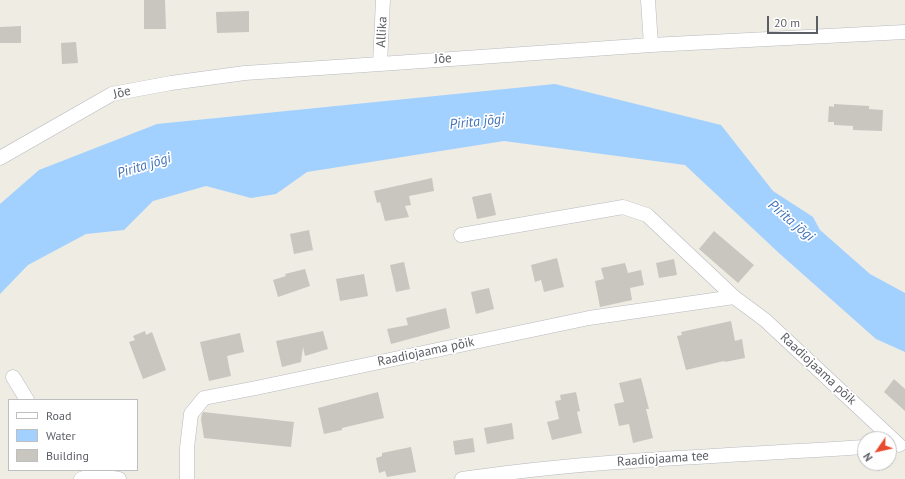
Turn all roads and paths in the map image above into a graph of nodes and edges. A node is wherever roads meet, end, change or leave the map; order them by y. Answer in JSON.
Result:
{"nodes":[{"id":1,"x":383,"y":0,"type":"edge"},
{"id":2,"x":648,"y":0,"type":"edge"},
{"id":3,"x":905,"y":32,"type":"edge"},
{"id":4,"x":651,"y":45,"type":"junction"},
{"id":5,"x":380,"y":64,"type":"junction"},
{"id":6,"x":0,"y":158,"type":"edge"},
{"id":7,"x":461,"y":235,"type":"dead end"},
{"id":8,"x":734,"y":297,"type":"junction"},
{"id":9,"x":13,"y":377,"type":"dead end"},
{"id":10,"x":26,"y":399,"type":"edge"},
{"id":11,"x":898,"y":445,"type":"edge"},
{"id":12,"x":857,"y":447,"type":"edge"},
{"id":13,"x":87,"y":475,"type":"edge"},
{"id":14,"x":120,"y":479,"type":"edge"},
{"id":15,"x":187,"y":479,"type":"edge"},
{"id":16,"x":462,"y":479,"type":"edge"}],
"edges":[{"from":1,"to":5,"type":"street","name":"Allika"},
{"from":2,"to":4,"type":"street"},
{"from":3,"to":4,"type":"street","name":"Jõe"},
{"from":4,"to":5,"type":"street","name":"Jõe"},
{"from":5,"to":6,"type":"street","name":"Jõe"},
{"from":7,"to":8,"type":"street","name":"Raadiojaama põik"},
{"from":8,"to":11,"type":"street","name":"Raadiojaama põik"},
{"from":8,"to":15,"type":"street","name":"Raadiojaama põik"},
{"from":9,"to":10,"type":"street"},
{"from":12,"to":16,"type":"street","name":"Raadiojaama tee"},
{"from":13,"to":14,"type":"street"}]}
